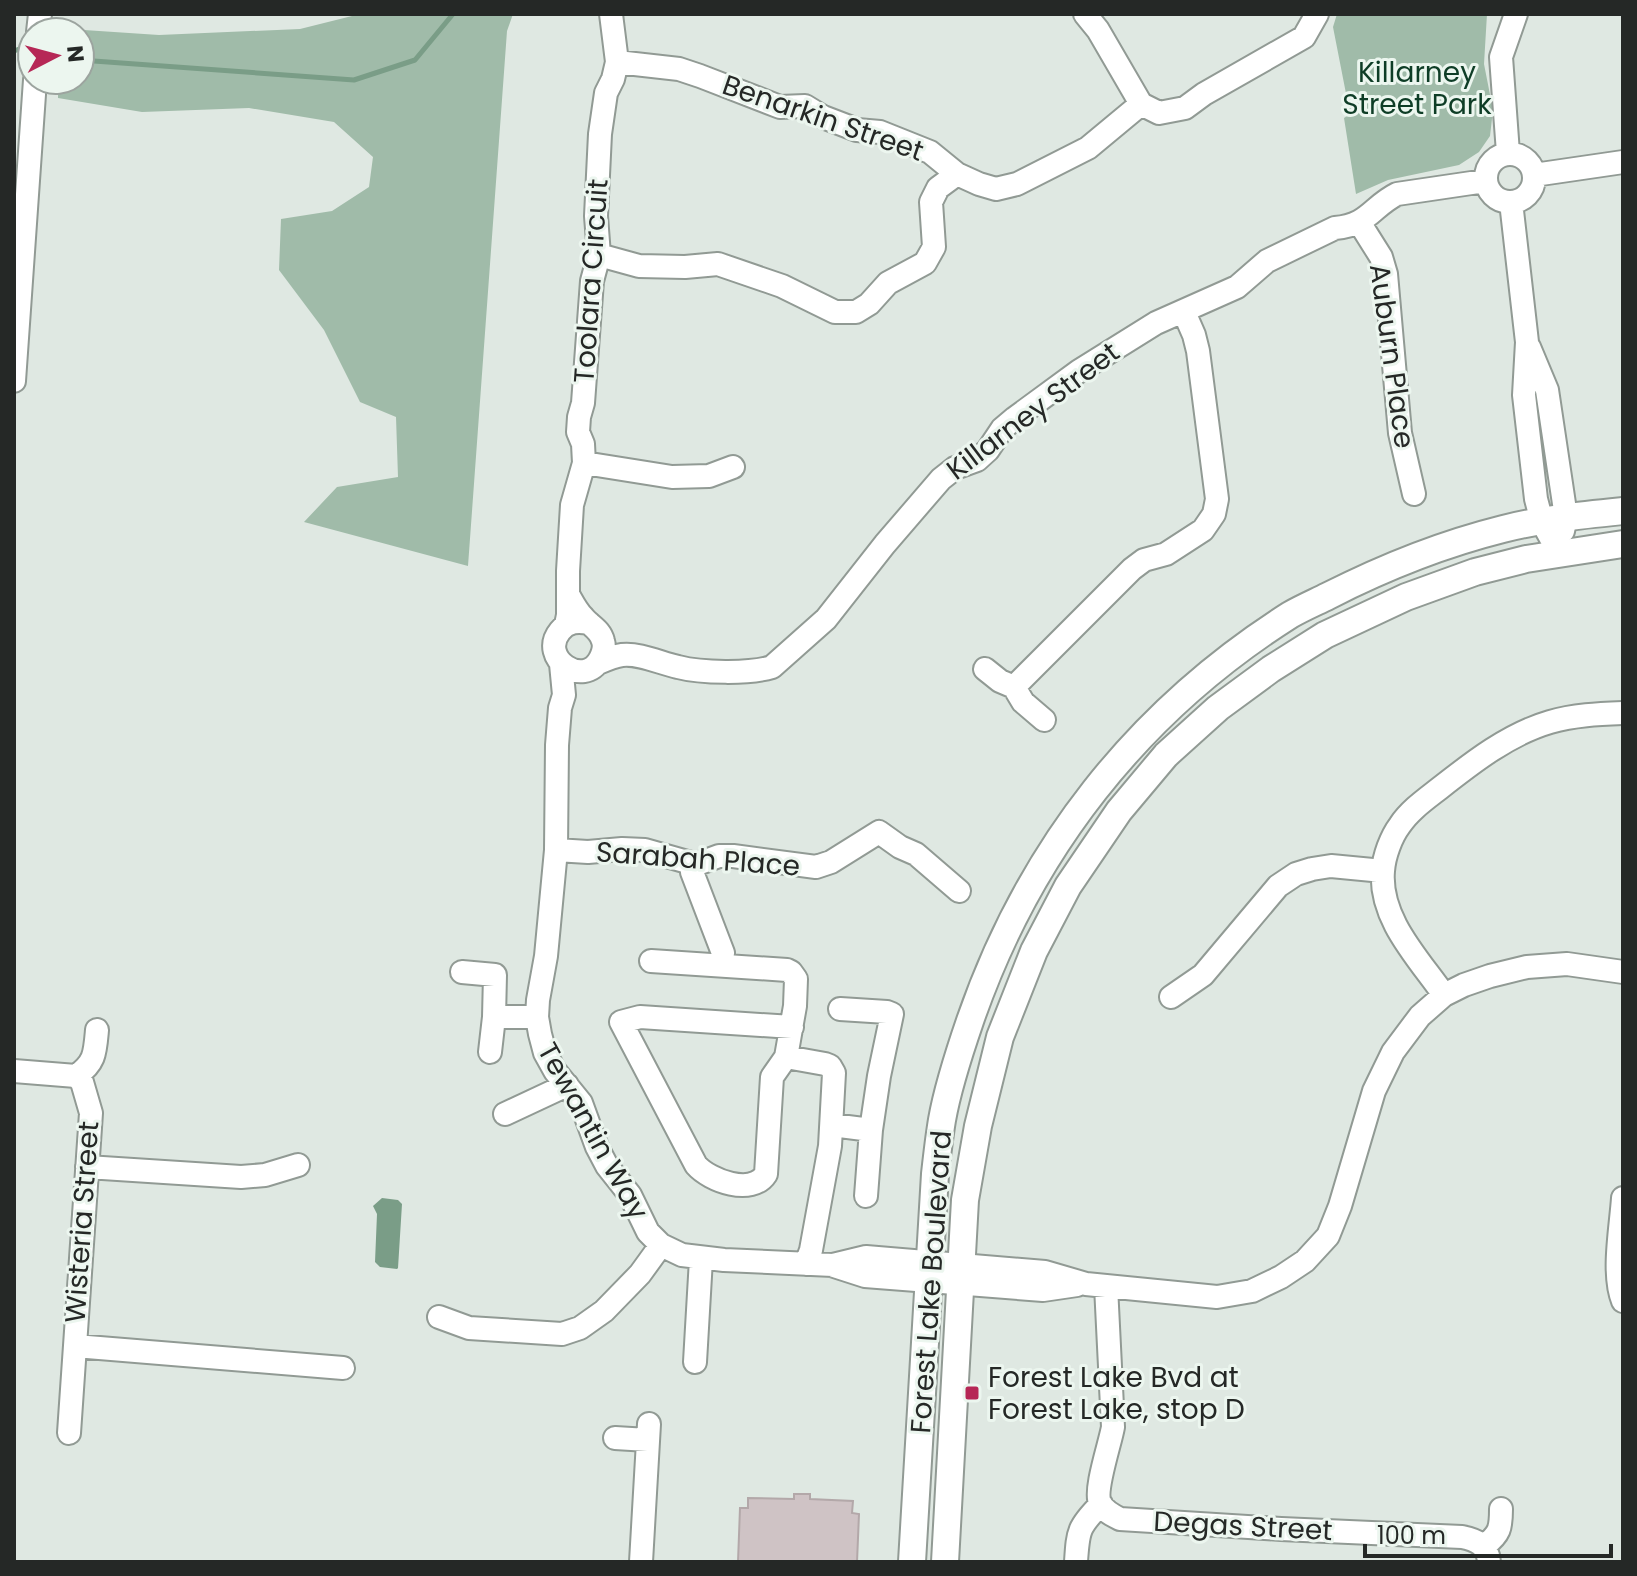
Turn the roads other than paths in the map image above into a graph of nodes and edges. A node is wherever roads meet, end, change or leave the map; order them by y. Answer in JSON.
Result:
{"nodes":[{"id":1,"x":611,"y":14,"type":"edge"},
{"id":2,"x":1085,"y":14,"type":"edge"},
{"id":3,"x":1317,"y":14,"type":"edge"},
{"id":4,"x":1516,"y":14,"type":"edge"},
{"id":5,"x":617,"y":62,"type":"junction"},
{"id":6,"x":33,"y":96,"type":"edge"},
{"id":7,"x":1141,"y":104,"type":"junction"},
{"id":8,"x":1508,"y":153,"type":"junction"},
{"id":9,"x":1623,"y":162,"type":"edge"},
{"id":10,"x":957,"y":174,"type":"junction"},
{"id":11,"x":1534,"y":175,"type":"junction"},
{"id":12,"x":1485,"y":181,"type":"junction"},
{"id":13,"x":1511,"y":202,"type":"junction"},
{"id":14,"x":1359,"y":222,"type":"junction"},
{"id":15,"x":599,"y":255,"type":"junction"},
{"id":16,"x":1184,"y":312,"type":"junction"},
{"id":17,"x":14,"y":381,"type":"edge"},
{"id":18,"x":584,"y":463,"type":"junction"},
{"id":19,"x":733,"y":467,"type":"dead end"},
{"id":20,"x":1414,"y":494,"type":"dead end"},
{"id":21,"x":1623,"y":511,"type":"edge"},
{"id":22,"x":1554,"y":520,"type":"junction"},
{"id":23,"x":1623,"y":544,"type":"edge"},
{"id":24,"x":1559,"y":553,"type":"junction"},
{"id":25,"x":569,"y":596,"type":"junction"},
{"id":26,"x":566,"y":625,"type":"junction"},
{"id":27,"x":596,"y":631,"type":"junction"},
{"id":28,"x":624,"y":655,"type":"junction"},
{"id":29,"x":561,"y":664,"type":"junction"},
{"id":30,"x":591,"y":667,"type":"junction"},
{"id":31,"x":985,"y":669,"type":"dead end"},
{"id":32,"x":1014,"y":687,"type":"junction"},
{"id":33,"x":564,"y":695,"type":"junction"},
{"id":34,"x":1623,"y":713,"type":"edge"},
{"id":35,"x":1044,"y":720,"type":"dead end"},
{"id":36,"x":556,"y":850,"type":"junction"},
{"id":37,"x":691,"y":863,"type":"junction"},
{"id":38,"x":1383,"y":871,"type":"junction"},
{"id":39,"x":959,"y":891,"type":"dead end"},
{"id":40,"x":723,"y":953,"type":"dead end"},
{"id":41,"x":651,"y":961,"type":"dead end"},
{"id":42,"x":462,"y":972,"type":"dead end"},
{"id":43,"x":1623,"y":972,"type":"edge"},
{"id":44,"x":1444,"y":995,"type":"junction"},
{"id":45,"x":1171,"y":997,"type":"dead end"},
{"id":46,"x":840,"y":1009,"type":"dead end"},
{"id":47,"x":494,"y":1017,"type":"junction"},
{"id":48,"x":537,"y":1017,"type":"junction"},
{"id":49,"x":792,"y":1027,"type":"junction"},
{"id":50,"x":97,"y":1030,"type":"dead end"},
{"id":51,"x":490,"y":1052,"type":"dead end"},
{"id":52,"x":786,"y":1057,"type":"junction"},
{"id":53,"x":14,"y":1071,"type":"edge"},
{"id":54,"x":76,"y":1076,"type":"junction"},
{"id":55,"x":567,"y":1085,"type":"junction"},
{"id":56,"x":505,"y":1114,"type":"dead end"},
{"id":57,"x":832,"y":1125,"type":"junction"},
{"id":58,"x":871,"y":1130,"type":"junction"},
{"id":59,"x":298,"y":1165,"type":"dead end"},
{"id":60,"x":87,"y":1167,"type":"junction"},
{"id":61,"x":866,"y":1196,"type":"dead end"},
{"id":62,"x":1623,"y":1198,"type":"edge"},
{"id":63,"x":661,"y":1245,"type":"junction"},
{"id":64,"x":701,"y":1259,"type":"junction"},
{"id":65,"x":806,"y":1264,"type":"junction"},
{"id":66,"x":929,"y":1272,"type":"junction"},
{"id":67,"x":961,"y":1274,"type":"junction"},
{"id":68,"x":1096,"y":1285,"type":"junction"},
{"id":69,"x":1623,"y":1301,"type":"edge"},
{"id":70,"x":439,"y":1317,"type":"dead end"},
{"id":71,"x":75,"y":1346,"type":"junction"},
{"id":72,"x":695,"y":1362,"type":"dead end"},
{"id":73,"x":343,"y":1368,"type":"dead end"},
{"id":74,"x":69,"y":1433,"type":"dead end"},
{"id":75,"x":615,"y":1438,"type":"dead end"},
{"id":76,"x":1101,"y":1504,"type":"junction"},
{"id":77,"x":1501,"y":1509,"type":"dead end"},
{"id":78,"x":1487,"y":1554,"type":"edge"},
{"id":79,"x":641,"y":1562,"type":"edge"},
{"id":80,"x":912,"y":1562,"type":"edge"},
{"id":81,"x":945,"y":1562,"type":"edge"},
{"id":82,"x":1076,"y":1562,"type":"edge"}],
"edges":[{"from":1,"to":5,"type":"street","name":"Toolara Circuit"},
{"from":2,"to":7,"type":"street"},
{"from":3,"to":7,"type":"street"},
{"from":4,"to":8,"type":"street"},
{"from":5,"to":10,"type":"street","name":"Benarkin Street"},
{"from":5,"to":15,"type":"street","name":"Toolara Circuit"},
{"from":6,"to":17,"type":"street"},
{"from":7,"to":10,"type":"street","name":"Benarkin Street"},
{"from":8,"to":11,"type":"street"},
{"from":8,"to":12,"type":"street"},
{"from":9,"to":11,"type":"street"},
{"from":10,"to":15,"type":"street"},
{"from":11,"to":13,"type":"street"},
{"from":12,"to":13,"type":"street"},
{"from":12,"to":14,"type":"street","name":"Killarney Street"},
{"from":13,"to":22,"type":"street"},
{"from":14,"to":16,"type":"street","name":"Killarney Street"},
{"from":14,"to":20,"type":"street","name":"Auburn Place"},
{"from":15,"to":18,"type":"street","name":"Toolara Circuit"},
{"from":16,"to":28,"type":"street","name":"Killarney Street"},
{"from":16,"to":32,"type":"street"},
{"from":18,"to":19,"type":"street"},
{"from":18,"to":25,"type":"street","name":"Toolara Circuit"},
{"from":21,"to":22,"type":"main road","name":"Forest Lake Boulevard"},
{"from":22,"to":24,"type":"street"},
{"from":22,"to":66,"type":"main road","name":"Forest Lake Boulevard"},
{"from":23,"to":24,"type":"main road","name":"Forest Lake Boulevard"},
{"from":24,"to":67,"type":"main road","name":"Forest Lake Boulevard"},
{"from":25,"to":26,"type":"street","name":"Toolara Circuit"},
{"from":25,"to":27,"type":"street"},
{"from":26,"to":27,"type":"street"},
{"from":26,"to":29,"type":"street"},
{"from":27,"to":28,"type":"street","name":"Killarney Street"},
{"from":27,"to":30,"type":"street"},
{"from":28,"to":30,"type":"street","name":"Killarney Street"},
{"from":29,"to":30,"type":"street"},
{"from":29,"to":33,"type":"street","name":"Tewantin Way"},
{"from":30,"to":33,"type":"street","name":"Tewantin Way"},
{"from":31,"to":32,"type":"street"},
{"from":32,"to":35,"type":"street"},
{"from":33,"to":36,"type":"street","name":"Tewantin Way"},
{"from":34,"to":38,"type":"street"},
{"from":36,"to":37,"type":"street","name":"Sarabah Place"},
{"from":36,"to":48,"type":"street","name":"Tewantin Way"},
{"from":37,"to":39,"type":"street","name":"Sarabah Place"},
{"from":37,"to":40,"type":"street"},
{"from":38,"to":44,"type":"street"},
{"from":38,"to":45,"type":"street"},
{"from":41,"to":49,"type":"street"},
{"from":42,"to":47,"type":"street"},
{"from":43,"to":44,"type":"street"},
{"from":44,"to":68,"type":"street","name":"Tewantin Way"},
{"from":46,"to":58,"type":"street"},
{"from":47,"to":48,"type":"street"},
{"from":47,"to":51,"type":"street"},
{"from":48,"to":55,"type":"street","name":"Tewantin Way"},
{"from":49,"to":52,"type":"street"},
{"from":49,"to":52,"type":"street"},
{"from":50,"to":54,"type":"street"},
{"from":52,"to":57,"type":"street"},
{"from":53,"to":54,"type":"street"},
{"from":54,"to":60,"type":"street","name":"Wisteria Street"},
{"from":55,"to":56,"type":"street"},
{"from":55,"to":63,"type":"street","name":"Tewantin Way"},
{"from":57,"to":58,"type":"street"},
{"from":57,"to":65,"type":"street"},
{"from":58,"to":61,"type":"street"},
{"from":59,"to":60,"type":"street"},
{"from":60,"to":71,"type":"street","name":"Wisteria Street"},
{"from":62,"to":69,"type":"street"},
{"from":63,"to":64,"type":"street","name":"Tewantin Way"},
{"from":63,"to":70,"type":"street"},
{"from":64,"to":65,"type":"street","name":"Tewantin Way"},
{"from":64,"to":72,"type":"street"},
{"from":65,"to":66,"type":"street","name":"Tewantin Way"},
{"from":66,"to":67,"type":"street","name":"Tewantin Way"},
{"from":66,"to":80,"type":"main road","name":"Forest Lake Boulevard"},
{"from":67,"to":68,"type":"street","name":"Tewantin Way"},
{"from":67,"to":81,"type":"main road","name":"Forest Lake Boulevard"},
{"from":68,"to":76,"type":"street"},
{"from":71,"to":73,"type":"street"},
{"from":71,"to":74,"type":"street","name":"Wisteria Street"},
{"from":75,"to":79,"type":"street"},
{"from":76,"to":78,"type":"street","name":"Degas Street"},
{"from":76,"to":82,"type":"street"},
{"from":77,"to":78,"type":"street","name":"Degas Street"}]}
